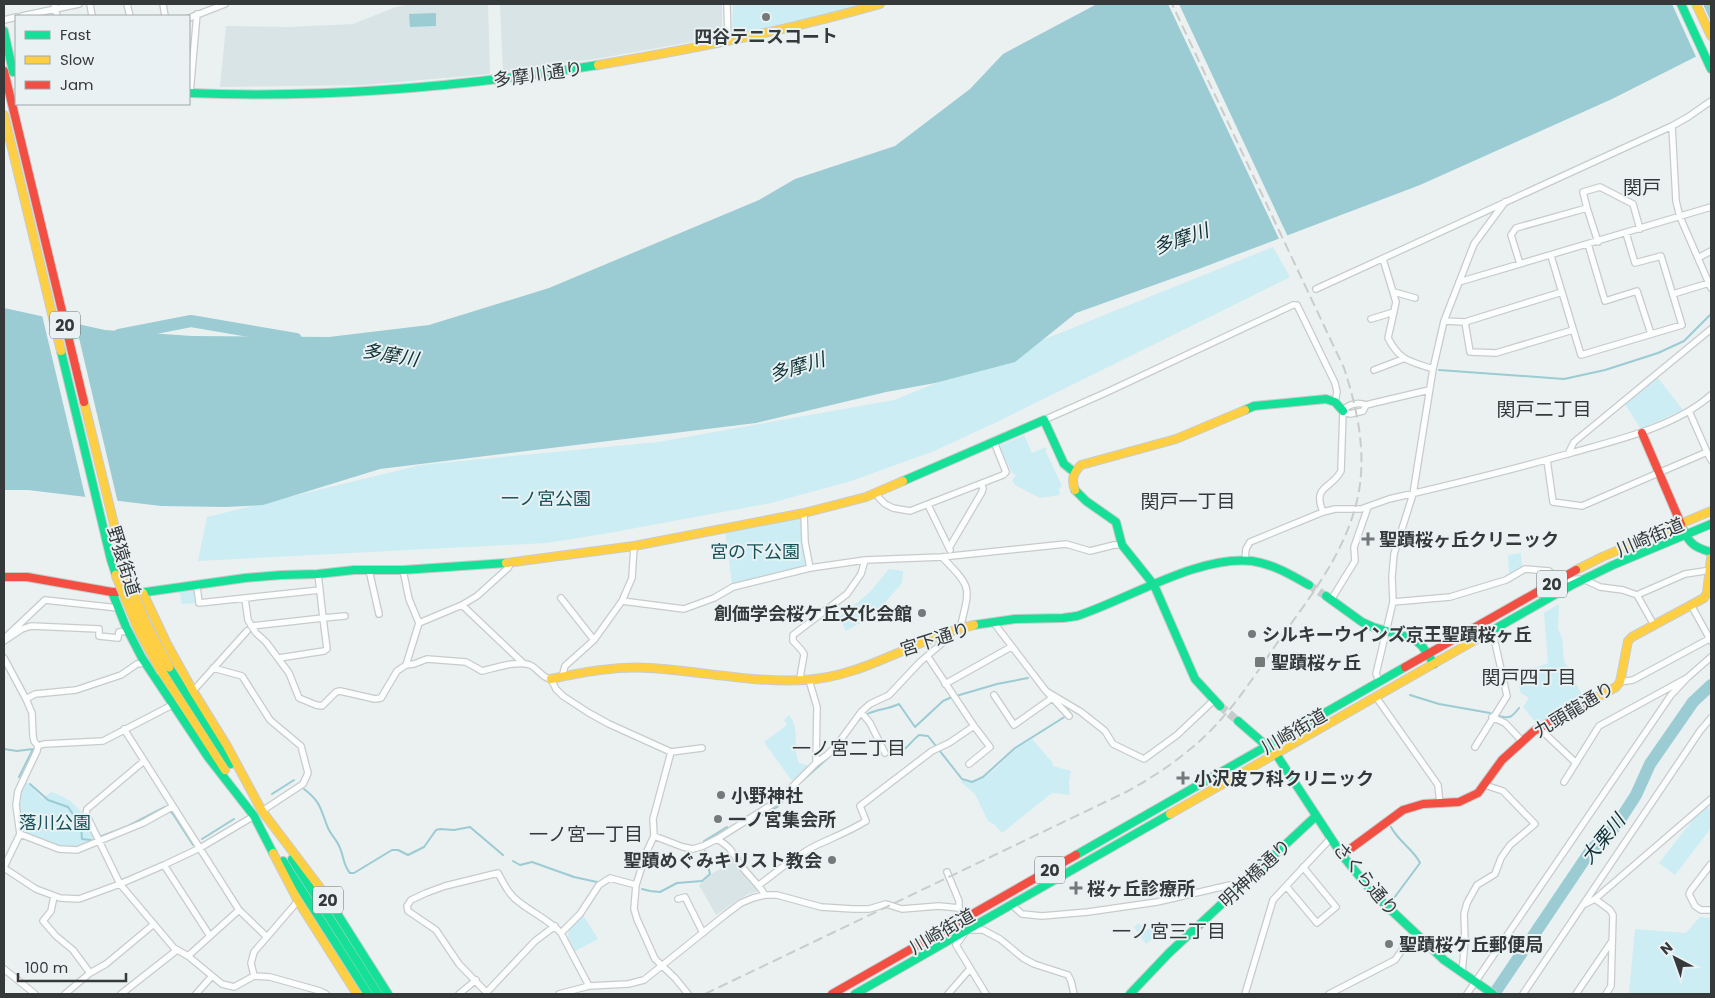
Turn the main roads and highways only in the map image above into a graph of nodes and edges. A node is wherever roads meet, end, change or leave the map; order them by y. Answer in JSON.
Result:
{"nodes":[{"id":1,"x":880,"y":4,"type":"edge"},
{"id":2,"x":1681,"y":4,"type":"edge"},
{"id":3,"x":1696,"y":4,"type":"edge"},
{"id":4,"x":4,"y":30,"type":"edge"},
{"id":5,"x":1711,"y":36,"type":"edge"},
{"id":6,"x":1711,"y":69,"type":"edge"},
{"id":7,"x":8,"y":73,"type":"edge"},
{"id":8,"x":190,"y":93,"type":"edge"},
{"id":9,"x":4,"y":115,"type":"edge"},
{"id":10,"x":1343,"y":411,"type":"road end"},
{"id":11,"x":1642,"y":433,"type":"road end"},
{"id":12,"x":1074,"y":472,"type":"junction"},
{"id":13,"x":1711,"y":511,"type":"edge"},
{"id":14,"x":1681,"y":524,"type":"junction"},
{"id":15,"x":1711,"y":524,"type":"edge"},
{"id":16,"x":1685,"y":534,"type":"junction"},
{"id":17,"x":1711,"y":552,"type":"edge"},
{"id":18,"x":1711,"y":558,"type":"edge"},
{"id":19,"x":1710,"y":570,"type":"edge"},
{"id":20,"x":4,"y":577,"type":"edge"},
{"id":21,"x":1154,"y":585,"type":"junction"},
{"id":22,"x":1309,"y":585,"type":"tunnel mouth"},
{"id":23,"x":112,"y":592,"type":"junction"},
{"id":24,"x":143,"y":593,"type":"junction"},
{"id":25,"x":1328,"y":598,"type":"tunnel mouth"},
{"id":26,"x":1428,"y":654,"type":"junction"},
{"id":27,"x":1434,"y":664,"type":"junction"},
{"id":28,"x":165,"y":670,"type":"junction"},
{"id":29,"x":551,"y":679,"type":"road end"},
{"id":30,"x":1217,"y":703,"type":"tunnel mouth"},
{"id":31,"x":1238,"y":721,"type":"tunnel mouth"},
{"id":32,"x":1268,"y":746,"type":"junction"},
{"id":33,"x":1276,"y":754,"type":"junction"},
{"id":34,"x":258,"y":813,"type":"junction"},
{"id":35,"x":1316,"y":816,"type":"junction"},
{"id":36,"x":1342,"y":855,"type":"junction"},
{"id":37,"x":836,"y":993,"type":"edge"},
{"id":38,"x":357,"y":994,"type":"edge"},
{"id":39,"x":368,"y":994,"type":"edge"},
{"id":40,"x":378,"y":994,"type":"edge"},
{"id":41,"x":388,"y":994,"type":"edge"},
{"id":42,"x":855,"y":994,"type":"edge"},
{"id":43,"x":1130,"y":994,"type":"edge"},
{"id":44,"x":1493,"y":994,"type":"edge"}],
"edges":[{"from":1,"to":8,"type":"main road","name":"多摩川通り"},
{"from":2,"to":6,"type":"main road"},
{"from":3,"to":5,"type":"main road"},
{"from":4,"to":7,"type":"main road","name":"野猿街道"},
{"from":7,"to":28,"type":"main road","name":"野猿街道","number":"20","bridge":true},
{"from":9,"to":28,"type":"main road","name":"野猿街道","number":"20","bridge":true},
{"from":10,"to":12,"type":"main road"},
{"from":11,"to":14,"type":"main road"},
{"from":12,"to":21,"type":"main road"},
{"from":12,"to":24,"type":"main road"},
{"from":13,"to":14,"type":"main road","name":"川崎街道","number":"20"},
{"from":14,"to":16,"type":"main road"},
{"from":14,"to":26,"type":"main road","name":"川崎街道","number":"20"},
{"from":15,"to":16,"type":"main road","name":"川崎街道","number":"20"},
{"from":16,"to":17,"type":"main road"},
{"from":16,"to":27,"type":"main road","name":"川崎街道","number":"20"},
{"from":18,"to":19,"type":"main road","name":"九頭龍通り"},
{"from":19,"to":36,"type":"main road","name":"九頭龍通り"},
{"from":20,"to":23,"type":"main road"},
{"from":21,"to":22,"type":"main road","name":"宮下通り"},
{"from":21,"to":29,"type":"main road","name":"宮下通り"},
{"from":21,"to":30,"type":"main road"},
{"from":23,"to":24,"type":"main road"},
{"from":23,"to":34,"type":"main road"},
{"from":24,"to":34,"type":"main road"},
{"from":25,"to":26,"type":"main road"},
{"from":26,"to":27,"type":"main road"},
{"from":26,"to":32,"type":"main road","name":"川崎街道","number":"20"},
{"from":27,"to":33,"type":"main road","name":"川崎街道","number":"20"},
{"from":28,"to":34,"type":"main road","name":"野猿街道","number":"20"},
{"from":31,"to":32,"type":"main road","name":"さくら通り"},
{"from":32,"to":33,"type":"main road","name":"さくら通り"},
{"from":32,"to":37,"type":"main road","name":"川崎街道","number":"20"},
{"from":33,"to":35,"type":"main road","name":"さくら通り"},
{"from":33,"to":42,"type":"main road","name":"川崎街道","number":"20"},
{"from":34,"to":38,"type":"main road","number":"20"},
{"from":34,"to":39,"type":"main road","name":"野猿街道","number":"20"},
{"from":34,"to":40,"type":"main road","name":"野猿街道","number":"20"},
{"from":34,"to":41,"type":"main road","number":"20"},
{"from":35,"to":36,"type":"main road","name":"さくら通り"},
{"from":35,"to":43,"type":"main road","name":"明神橋通り"},
{"from":36,"to":44,"type":"main road","name":"さくら通り"}]}
